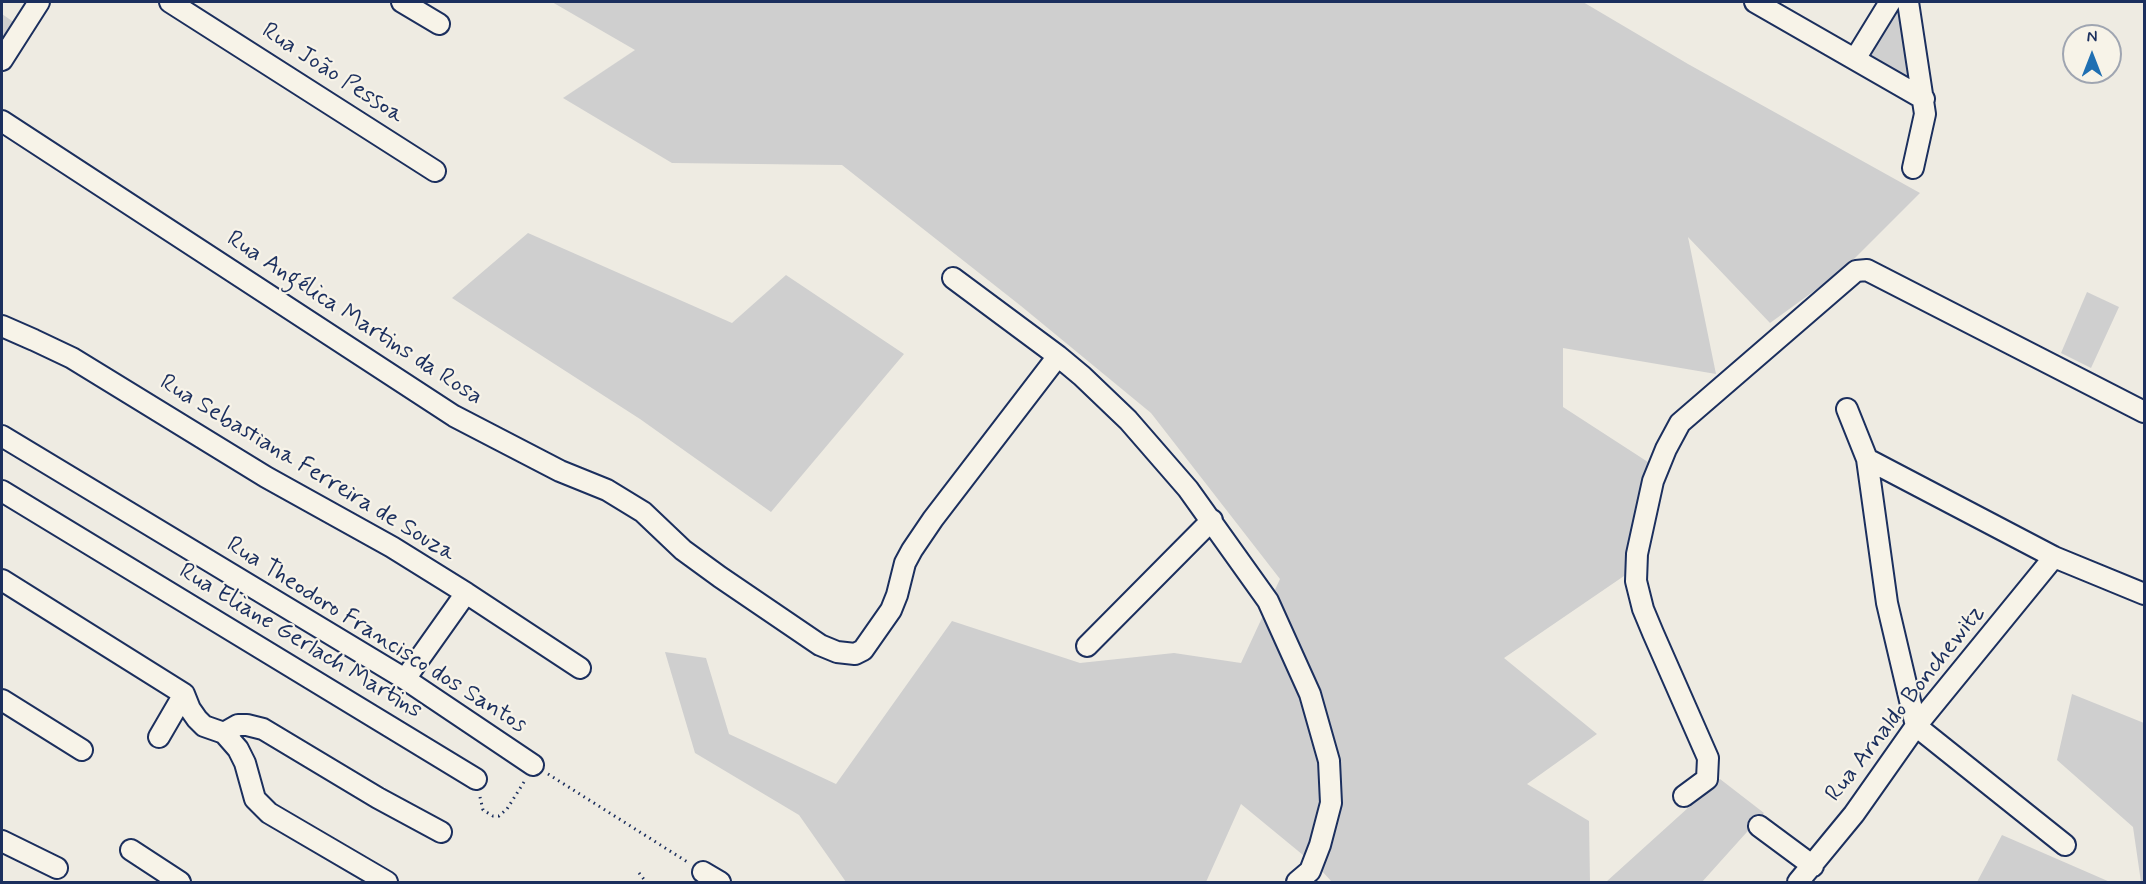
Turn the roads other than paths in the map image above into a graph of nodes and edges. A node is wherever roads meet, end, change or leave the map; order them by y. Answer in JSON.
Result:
{"nodes":[{"id":1,"x":39,"y":2,"type":"edge"},
{"id":2,"x":170,"y":2,"type":"edge"},
{"id":3,"x":402,"y":2,"type":"edge"},
{"id":4,"x":1755,"y":2,"type":"edge"},
{"id":5,"x":1890,"y":2,"type":"edge"},
{"id":6,"x":1908,"y":2,"type":"edge"},
{"id":7,"x":439,"y":24,"type":"dead end"},
{"id":8,"x":1856,"y":59,"type":"junction"},
{"id":9,"x":2,"y":60,"type":"edge"},
{"id":10,"x":1924,"y":99,"type":"junction"},
{"id":11,"x":2,"y":121,"type":"edge"},
{"id":12,"x":1913,"y":168,"type":"dead end"},
{"id":13,"x":435,"y":171,"type":"dead end"},
{"id":14,"x":953,"y":278,"type":"dead end"},
{"id":15,"x":2,"y":326,"type":"edge"},
{"id":16,"x":1058,"y":356,"type":"junction"},
{"id":17,"x":1847,"y":408,"type":"dead end"},
{"id":18,"x":2145,"y":412,"type":"edge"},
{"id":19,"x":2,"y":436,"type":"edge"},
{"id":20,"x":1867,"y":459,"type":"junction"},
{"id":21,"x":2,"y":491,"type":"edge"},
{"id":22,"x":1212,"y":519,"type":"junction"},
{"id":23,"x":2054,"y":557,"type":"junction"},
{"id":24,"x":2,"y":580,"type":"edge"},
{"id":25,"x":466,"y":593,"type":"junction"},
{"id":26,"x":2145,"y":594,"type":"edge"},
{"id":27,"x":1087,"y":646,"type":"dead end"},
{"id":28,"x":580,"y":668,"type":"dead end"},
{"id":29,"x":405,"y":679,"type":"junction"},
{"id":30,"x":184,"y":694,"type":"junction"},
{"id":31,"x":2,"y":700,"type":"edge"},
{"id":32,"x":1916,"y":726,"type":"junction"},
{"id":33,"x":224,"y":733,"type":"junction"},
{"id":34,"x":159,"y":737,"type":"dead end"},
{"id":35,"x":82,"y":750,"type":"dead end"},
{"id":36,"x":533,"y":765,"type":"road end"},
{"id":37,"x":476,"y":778,"type":"road end"},
{"id":38,"x":1684,"y":796,"type":"dead end"},
{"id":39,"x":1760,"y":826,"type":"dead end"},
{"id":40,"x":441,"y":832,"type":"dead end"},
{"id":41,"x":2,"y":841,"type":"edge"},
{"id":42,"x":2064,"y":844,"type":"dead end"},
{"id":43,"x":131,"y":850,"type":"dead end"},
{"id":44,"x":1813,"y":866,"type":"junction"},
{"id":45,"x":57,"y":868,"type":"dead end"},
{"id":46,"x":180,"y":882,"type":"edge"},
{"id":47,"x":387,"y":882,"type":"edge"},
{"id":48,"x":1297,"y":882,"type":"edge"},
{"id":49,"x":1798,"y":882,"type":"edge"}],
"edges":[{"from":1,"to":9,"type":"street"},
{"from":2,"to":13,"type":"street","name":"Rua João Pessoa"},
{"from":3,"to":7,"type":"street"},
{"from":4,"to":8,"type":"street"},
{"from":5,"to":8,"type":"street"},
{"from":6,"to":10,"type":"street"},
{"from":8,"to":10,"type":"street"},
{"from":10,"to":12,"type":"street"},
{"from":11,"to":16,"type":"street","name":"Rua Angélica Martins da Rosa"},
{"from":14,"to":16,"type":"street"},
{"from":15,"to":25,"type":"street","name":"Rua Sebastiana Ferreira de Souza"},
{"from":16,"to":22,"type":"street"},
{"from":17,"to":20,"type":"street"},
{"from":18,"to":38,"type":"street"},
{"from":19,"to":29,"type":"street","name":"Rua Theodoro Francisco dos Santos"},
{"from":20,"to":23,"type":"street"},
{"from":20,"to":32,"type":"street"},
{"from":21,"to":37,"type":"street","name":"Rua Eliane Gerlach Martins"},
{"from":22,"to":27,"type":"street"},
{"from":22,"to":48,"type":"street"},
{"from":23,"to":26,"type":"street"},
{"from":23,"to":32,"type":"street","name":"Rua Arnaldo Bonchewitz"},
{"from":24,"to":30,"type":"street"},
{"from":25,"to":28,"type":"street","name":"Rua Sebastiana Ferreira de Souza"},
{"from":25,"to":29,"type":"street"},
{"from":29,"to":36,"type":"street","name":"Rua Theodoro Francisco dos Santos"},
{"from":30,"to":33,"type":"street"},
{"from":30,"to":34,"type":"street"},
{"from":31,"to":35,"type":"street"},
{"from":32,"to":42,"type":"street"},
{"from":32,"to":44,"type":"street","name":"Rua Arnaldo Bonchewitz"},
{"from":33,"to":40,"type":"street"},
{"from":33,"to":47,"type":"street"},
{"from":39,"to":44,"type":"street"},
{"from":41,"to":45,"type":"street"},
{"from":43,"to":46,"type":"street"},
{"from":44,"to":49,"type":"street","name":"Rua Arnaldo Bonchewitz"}]}
